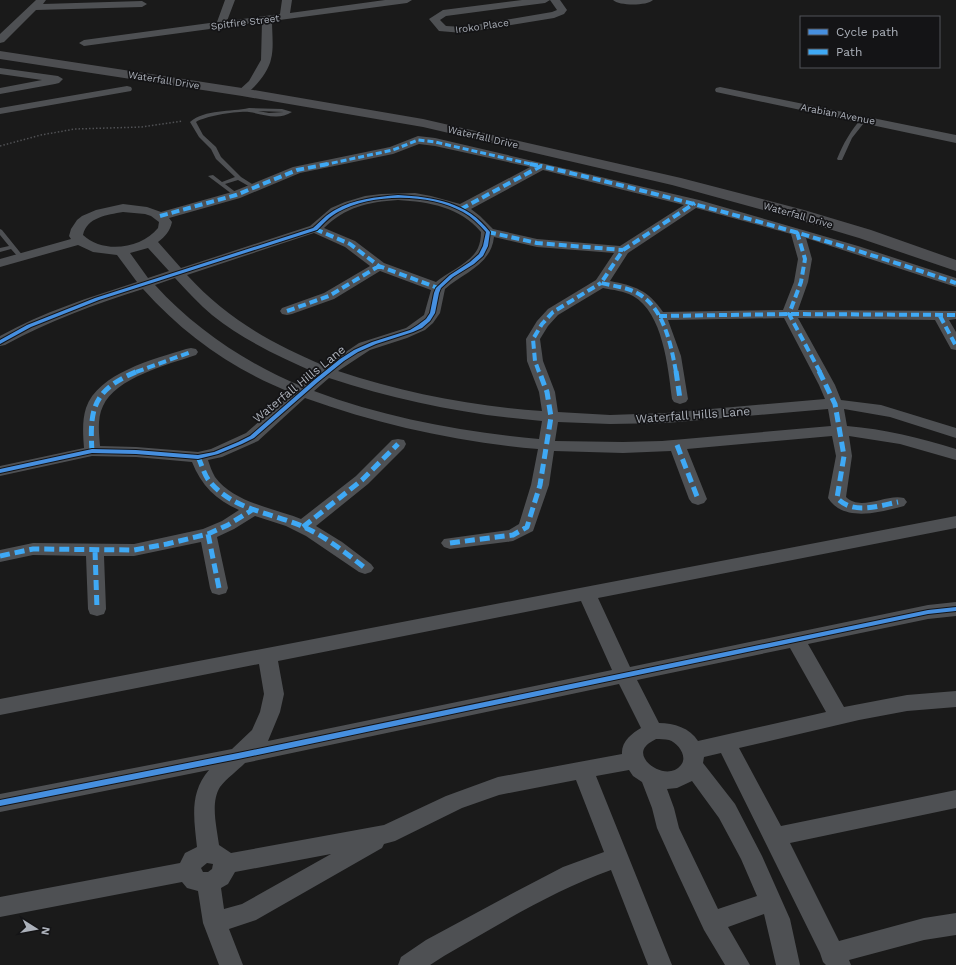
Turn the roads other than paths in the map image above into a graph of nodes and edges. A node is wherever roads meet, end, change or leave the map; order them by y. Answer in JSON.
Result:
{"nodes":[{"id":1,"x":230,"y":0,"type":"edge"},
{"id":2,"x":287,"y":0,"type":"edge"},
{"id":3,"x":407,"y":0,"type":"edge"},
{"id":4,"x":545,"y":0,"type":"edge"},
{"id":5,"x":555,"y":0,"type":"edge"},
{"id":6,"x":618,"y":0,"type":"edge"},
{"id":7,"x":648,"y":0,"type":"edge"},
{"id":8,"x":37,"y":3,"type":"edge"},
{"id":9,"x":142,"y":4,"type":"dead end"},
{"id":10,"x":285,"y":16,"type":"junction"},
{"id":11,"x":267,"y":19,"type":"junction"},
{"id":12,"x":221,"y":25,"type":"junction"},
{"id":13,"x":0,"y":40,"type":"edge"},
{"id":14,"x":84,"y":43,"type":"dead end"},
{"id":15,"x":0,"y":44,"type":"edge"},
{"id":16,"x":0,"y":55,"type":"edge"},
{"id":17,"x":0,"y":71,"type":"edge"},
{"id":18,"x":29,"y":75,"type":"junction"},
{"id":19,"x":0,"y":79,"type":"edge"},
{"id":20,"x":247,"y":87,"type":"junction"},
{"id":21,"x":127,"y":89,"type":"dead end"},
{"id":22,"x":0,"y":90,"type":"edge"},
{"id":23,"x":720,"y":90,"type":"dead end"},
{"id":24,"x":249,"y":110,"type":"junction"},
{"id":25,"x":0,"y":111,"type":"edge"},
{"id":26,"x":864,"y":119,"type":"junction"},
{"id":27,"x":956,"y":139,"type":"edge"},
{"id":28,"x":840,"y":159,"type":"dead end"},
{"id":29,"x":541,"y":166,"type":"junction"},
{"id":30,"x":211,"y":176,"type":"dead end"},
{"id":31,"x":239,"y":178,"type":"junction"},
{"id":32,"x":221,"y":184,"type":"junction"},
{"id":33,"x":254,"y":188,"type":"junction"},
{"id":34,"x":236,"y":195,"type":"junction"},
{"id":35,"x":695,"y":203,"type":"junction"},
{"id":36,"x":461,"y":209,"type":"junction"},
{"id":37,"x":160,"y":216,"type":"junction"},
{"id":38,"x":315,"y":229,"type":"junction"},
{"id":39,"x":0,"y":231,"type":"edge"},
{"id":40,"x":488,"y":232,"type":"junction"},
{"id":41,"x":797,"y":232,"type":"junction"},
{"id":42,"x":79,"y":241,"type":"junction"},
{"id":43,"x":150,"y":242,"type":"junction"},
{"id":44,"x":937,"y":244,"type":"dead end"},
{"id":45,"x":12,"y":247,"type":"junction"},
{"id":46,"x":0,"y":250,"type":"edge"},
{"id":47,"x":121,"y":250,"type":"junction"},
{"id":48,"x":623,"y":250,"type":"junction"},
{"id":49,"x":21,"y":257,"type":"junction"},
{"id":50,"x":0,"y":263,"type":"edge"},
{"id":51,"x":379,"y":266,"type":"junction"},
{"id":52,"x":956,"y":266,"type":"edge"},
{"id":53,"x":179,"y":273,"type":"junction"},
{"id":54,"x":601,"y":282,"type":"junction"},
{"id":55,"x":956,"y":283,"type":"edge"},
{"id":56,"x":146,"y":284,"type":"junction"},
{"id":57,"x":438,"y":288,"type":"junction"},
{"id":58,"x":287,"y":311,"type":"dead end"},
{"id":59,"x":789,"y":314,"type":"junction"},
{"id":60,"x":956,"y":315,"type":"edge"},
{"id":61,"x":659,"y":316,"type":"junction"},
{"id":62,"x":940,"y":316,"type":"junction"},
{"id":63,"x":0,"y":342,"type":"edge"},
{"id":64,"x":956,"y":346,"type":"edge"},
{"id":65,"x":191,"y":352,"type":"dead end"},
{"id":66,"x":328,"y":372,"type":"junction"},
{"id":67,"x":303,"y":393,"type":"junction"},
{"id":68,"x":680,"y":399,"type":"dead end"},
{"id":69,"x":835,"y":404,"type":"junction"},
{"id":70,"x":551,"y":417,"type":"junction"},
{"id":71,"x":840,"y":431,"type":"junction"},
{"id":72,"x":956,"y":433,"type":"edge"},
{"id":73,"x":398,"y":444,"type":"dead end"},
{"id":74,"x":547,"y":445,"type":"junction"},
{"id":75,"x":677,"y":445,"type":"junction"},
{"id":76,"x":92,"y":451,"type":"junction"},
{"id":77,"x":956,"y":455,"type":"edge"},
{"id":78,"x":198,"y":457,"type":"junction"},
{"id":79,"x":0,"y":471,"type":"edge"},
{"id":80,"x":698,"y":499,"type":"dead end"},
{"id":81,"x":898,"y":502,"type":"dead end"},
{"id":82,"x":252,"y":510,"type":"junction"},
{"id":83,"x":956,"y":522,"type":"edge"},
{"id":84,"x":303,"y":527,"type":"junction"},
{"id":85,"x":208,"y":534,"type":"junction"},
{"id":86,"x":450,"y":543,"type":"dead end"},
{"id":87,"x":95,"y":550,"type":"junction"},
{"id":88,"x":0,"y":556,"type":"edge"},
{"id":89,"x":365,"y":568,"type":"dead end"},
{"id":90,"x":219,"y":588,"type":"dead end"},
{"id":91,"x":587,"y":594,"type":"junction"},
{"id":92,"x":97,"y":609,"type":"dead end"},
{"id":93,"x":956,"y":609,"type":"edge"},
{"id":94,"x":795,"y":639,"type":"junction"},
{"id":95,"x":268,"y":656,"type":"junction"},
{"id":96,"x":624,"y":675,"type":"junction"},
{"id":97,"x":956,"y":699,"type":"edge"},
{"id":98,"x":0,"y":707,"type":"edge"},
{"id":99,"x":839,"y":717,"type":"junction"},
{"id":100,"x":653,"y":731,"type":"junction"},
{"id":101,"x":726,"y":743,"type":"junction"},
{"id":102,"x":238,"y":756,"type":"junction"},
{"id":103,"x":693,"y":758,"type":"junction"},
{"id":104,"x":634,"y":760,"type":"junction"},
{"id":105,"x":583,"y":770,"type":"junction"},
{"id":106,"x":651,"y":777,"type":"junction"},
{"id":107,"x":956,"y":799,"type":"edge"},
{"id":108,"x":0,"y":803,"type":"edge"},
{"id":109,"x":386,"y":834,"type":"junction"},
{"id":110,"x":775,"y":837,"type":"junction"},
{"id":111,"x":618,"y":857,"type":"junction"},
{"id":112,"x":217,"y":859,"type":"junction"},
{"id":113,"x":199,"y":877,"type":"junction"},
{"id":114,"x":770,"y":902,"type":"junction"},
{"id":115,"x":0,"y":907,"type":"edge"},
{"id":116,"x":712,"y":922,"type":"junction"},
{"id":117,"x":215,"y":923,"type":"junction"},
{"id":118,"x":956,"y":924,"type":"edge"},
{"id":119,"x":835,"y":960,"type":"edge"},
{"id":120,"x":231,"y":965,"type":"edge"},
{"id":121,"x":410,"y":965,"type":"edge"},
{"id":122,"x":660,"y":965,"type":"edge"},
{"id":123,"x":738,"y":965,"type":"edge"},
{"id":124,"x":788,"y":965,"type":"edge"}],
"edges":[{"from":1,"to":12,"type":"street"},
{"from":2,"to":10,"type":"street"},
{"from":3,"to":10,"type":"street","name":"Spitfire Street"},
{"from":4,"to":5,"type":"street","name":"Iroko Place"},
{"from":6,"to":7,"type":"street"},
{"from":8,"to":9,"type":"street"},
{"from":8,"to":13,"type":"street"},
{"from":10,"to":11,"type":"street","name":"Spitfire Street"},
{"from":11,"to":12,"type":"street","name":"Spitfire Street"},
{"from":11,"to":20,"type":"street"},
{"from":12,"to":14,"type":"street","name":"Spitfire Street"},
{"from":15,"to":20,"type":"main road","name":"Waterfall Drive"},
{"from":16,"to":20,"type":"main road","name":"Waterfall Drive"},
{"from":17,"to":18,"type":"street"},
{"from":18,"to":19,"type":"street"},
{"from":18,"to":22,"type":"street"},
{"from":20,"to":44,"type":"main road","name":"Waterfall Drive"},
{"from":20,"to":52,"type":"main road","name":"Waterfall Drive"},
{"from":21,"to":25,"type":"street"},
{"from":23,"to":26,"type":"street","name":"Arabian Avenue"},
{"from":24,"to":24,"type":"lane"},
{"from":24,"to":31,"type":"lane"},
{"from":26,"to":27,"type":"street","name":"Arabian Avenue"},
{"from":26,"to":28,"type":"lane"},
{"from":29,"to":33,"type":"street"},
{"from":29,"to":35,"type":"street"},
{"from":29,"to":36,"type":"street"},
{"from":30,"to":32,"type":"lane"},
{"from":31,"to":32,"type":"lane"},
{"from":31,"to":33,"type":"lane"},
{"from":32,"to":34,"type":"lane"},
{"from":33,"to":34,"type":"street"},
{"from":34,"to":37,"type":"street"},
{"from":35,"to":41,"type":"street"},
{"from":35,"to":48,"type":"street"},
{"from":36,"to":38,"type":"street"},
{"from":36,"to":40,"type":"street"},
{"from":37,"to":42,"type":"street"},
{"from":37,"to":43,"type":"street"},
{"from":38,"to":51,"type":"street"},
{"from":38,"to":53,"type":"street"},
{"from":39,"to":45,"type":"lane"},
{"from":40,"to":48,"type":"street"},
{"from":40,"to":57,"type":"street"},
{"from":41,"to":55,"type":"street"},
{"from":41,"to":59,"type":"street"},
{"from":42,"to":47,"type":"street"},
{"from":42,"to":49,"type":"street"},
{"from":43,"to":47,"type":"street"},
{"from":43,"to":53,"type":"street","name":"Waterfall Hills Lane"},
{"from":45,"to":46,"type":"lane"},
{"from":45,"to":49,"type":"lane"},
{"from":47,"to":56,"type":"street","name":"Waterfall Hills Lane"},
{"from":48,"to":54,"type":"street"},
{"from":49,"to":50,"type":"street"},
{"from":51,"to":57,"type":"street"},
{"from":51,"to":58,"type":"street"},
{"from":53,"to":56,"type":"street"},
{"from":53,"to":66,"type":"street","name":"Waterfall Hills Lane"},
{"from":54,"to":61,"type":"street","name":"Waterfall Hills Lane"},
{"from":54,"to":70,"type":"street"},
{"from":56,"to":63,"type":"street"},
{"from":56,"to":67,"type":"street","name":"Waterfall Hills Lane"},
{"from":57,"to":66,"type":"street","name":"Waterfall Hills Lane"},
{"from":59,"to":61,"type":"street"},
{"from":59,"to":62,"type":"street"},
{"from":59,"to":69,"type":"street"},
{"from":60,"to":62,"type":"street"},
{"from":61,"to":68,"type":"street","name":"Waterfall Hills Lane"},
{"from":62,"to":64,"type":"street"},
{"from":65,"to":76,"type":"street"},
{"from":66,"to":67,"type":"street","name":"Waterfall Hills Lane"},
{"from":66,"to":70,"type":"street","name":"Waterfall Hills Lane"},
{"from":67,"to":74,"type":"street","name":"Waterfall Hills Lane"},
{"from":67,"to":78,"type":"street","name":"Waterfall Hills Lane"},
{"from":69,"to":70,"type":"street","name":"Waterfall Hills Lane"},
{"from":69,"to":71,"type":"street"},
{"from":69,"to":72,"type":"street","name":"Waterfall Hills Lane"},
{"from":70,"to":74,"type":"street"},
{"from":71,"to":75,"type":"street","name":"Waterfall Hills Lane"},
{"from":71,"to":77,"type":"street","name":"Waterfall Hills Lane"},
{"from":71,"to":81,"type":"street"},
{"from":73,"to":84,"type":"street"},
{"from":74,"to":75,"type":"street","name":"Waterfall Hills Lane"},
{"from":74,"to":86,"type":"street"},
{"from":75,"to":80,"type":"street"},
{"from":76,"to":78,"type":"street","name":"Waterfall Hills Lane"},
{"from":76,"to":79,"type":"street","name":"Waterfall Hills Lane"},
{"from":78,"to":82,"type":"street"},
{"from":82,"to":84,"type":"street"},
{"from":82,"to":85,"type":"street"},
{"from":83,"to":91,"type":"street"},
{"from":84,"to":89,"type":"street"},
{"from":85,"to":87,"type":"street"},
{"from":85,"to":90,"type":"street"},
{"from":87,"to":88,"type":"street"},
{"from":87,"to":92,"type":"street"},
{"from":91,"to":95,"type":"street"},
{"from":91,"to":96,"type":"street"},
{"from":93,"to":94,"type":"street"},
{"from":94,"to":96,"type":"street"},
{"from":94,"to":99,"type":"street"},
{"from":95,"to":98,"type":"street"},
{"from":95,"to":102,"type":"street"},
{"from":96,"to":100,"type":"street"},
{"from":96,"to":102,"type":"street"},
{"from":97,"to":99,"type":"street"},
{"from":99,"to":101,"type":"street"},
{"from":100,"to":103,"type":"street"},
{"from":100,"to":104,"type":"street"},
{"from":101,"to":103,"type":"street"},
{"from":101,"to":110,"type":"street"},
{"from":102,"to":108,"type":"street"},
{"from":102,"to":112,"type":"street"},
{"from":103,"to":106,"type":"street"},
{"from":103,"to":114,"type":"street"},
{"from":104,"to":105,"type":"street"},
{"from":104,"to":106,"type":"street"},
{"from":105,"to":109,"type":"street"},
{"from":105,"to":111,"type":"street"},
{"from":106,"to":116,"type":"street"},
{"from":107,"to":110,"type":"street"},
{"from":109,"to":112,"type":"street"},
{"from":109,"to":117,"type":"street"},
{"from":110,"to":119,"type":"street"},
{"from":111,"to":121,"type":"street"},
{"from":111,"to":122,"type":"street"},
{"from":112,"to":113,"type":"street"},
{"from":113,"to":115,"type":"street"},
{"from":113,"to":117,"type":"street"},
{"from":114,"to":116,"type":"street"},
{"from":114,"to":124,"type":"street"},
{"from":116,"to":123,"type":"street"},
{"from":117,"to":120,"type":"street"},
{"from":118,"to":119,"type":"street"}]}
